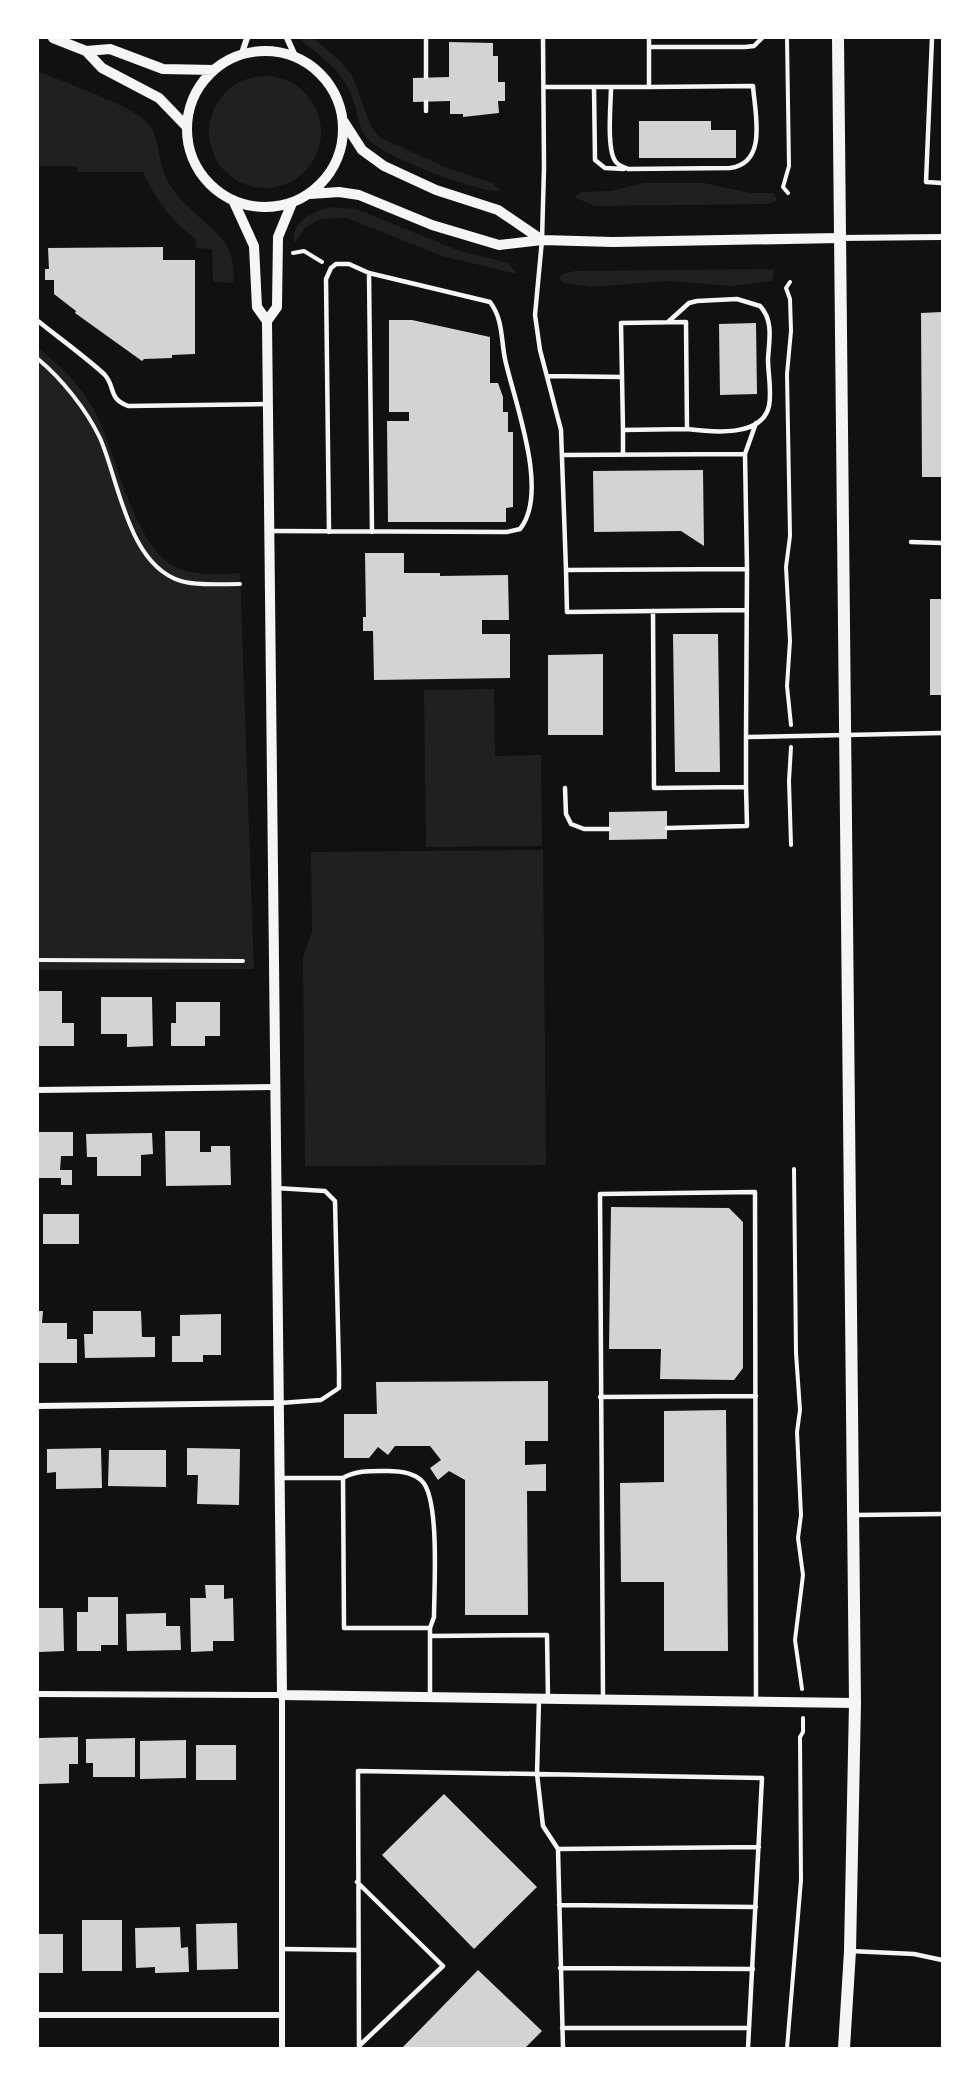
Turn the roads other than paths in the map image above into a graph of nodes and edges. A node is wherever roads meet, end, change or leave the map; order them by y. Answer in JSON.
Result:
{"nodes":[{"id":1,"x":53,"y":38,"type":"edge"},
{"id":2,"x":247,"y":38,"type":"edge"},
{"id":3,"x":286,"y":38,"type":"edge"},
{"id":4,"x":426,"y":38,"type":"edge"},
{"id":5,"x":543,"y":38,"type":"edge"},
{"id":6,"x":649,"y":38,"type":"edge"},
{"id":7,"x":762,"y":38,"type":"edge"},
{"id":8,"x":838,"y":38,"type":"edge"},
{"id":9,"x":932,"y":38,"type":"edge"},
{"id":10,"x":649,"y":46,"type":"junction"},
{"id":11,"x":86,"y":51,"type":"junction"},
{"id":12,"x":241,"y":56,"type":"junction"},
{"id":13,"x":296,"y":58,"type":"junction"},
{"id":14,"x":214,"y":70,"type":"junction"},
{"id":15,"x":426,"y":77,"type":"dead end"},
{"id":16,"x":544,"y":87,"type":"junction"},
{"id":17,"x":594,"y":87,"type":"junction"},
{"id":18,"x":611,"y":87,"type":"junction"},
{"id":19,"x":649,"y":87,"type":"junction"},
{"id":20,"x":426,"y":102,"type":"dead end"},
{"id":21,"x":426,"y":111,"type":"dead end"},
{"id":22,"x":343,"y":120,"type":"junction"},
{"id":23,"x":187,"y":127,"type":"junction"},
{"id":24,"x":628,"y":169,"type":"junction"},
{"id":25,"x":942,"y":183,"type":"edge"},
{"id":26,"x":310,"y":194,"type":"junction"},
{"id":27,"x":233,"y":200,"type":"junction"},
{"id":28,"x":292,"y":203,"type":"junction"},
{"id":29,"x":942,"y":237,"type":"edge"},
{"id":30,"x":840,"y":238,"type":"junction"},
{"id":31,"x":542,"y":240,"type":"junction"},
{"id":32,"x":369,"y":273,"type":"junction"},
{"id":33,"x":38,"y":321,"type":"edge"},
{"id":34,"x":267,"y":321,"type":"junction"},
{"id":35,"x":668,"y":322,"type":"junction"},
{"id":36,"x":548,"y":376,"type":"junction"},
{"id":37,"x":622,"y":377,"type":"junction"},
{"id":38,"x":268,"y":404,"type":"junction"},
{"id":39,"x":756,"y":423,"type":"junction"},
{"id":40,"x":687,"y":429,"type":"junction"},
{"id":41,"x":622,"y":430,"type":"junction"},
{"id":42,"x":746,"y":454,"type":"junction"},
{"id":43,"x":563,"y":455,"type":"junction"},
{"id":44,"x":623,"y":455,"type":"junction"},
{"id":45,"x":270,"y":531,"type":"junction"},
{"id":46,"x":329,"y":532,"type":"junction"},
{"id":47,"x":372,"y":532,"type":"junction"},
{"id":48,"x":911,"y":542,"type":"dead end"},
{"id":49,"x":942,"y":543,"type":"edge"},
{"id":50,"x":747,"y":569,"type":"junction"},
{"id":51,"x":566,"y":570,"type":"junction"},
{"id":52,"x":745,"y":610,"type":"junction"},
{"id":53,"x":653,"y":611,"type":"junction"},
{"id":54,"x":942,"y":733,"type":"edge"},
{"id":55,"x":746,"y":737,"type":"junction"},
{"id":56,"x":844,"y":737,"type":"junction"},
{"id":57,"x":747,"y":787,"type":"junction"},
{"id":58,"x":565,"y":788,"type":"dead end"},
{"id":59,"x":609,"y":828,"type":"dead end"},
{"id":60,"x":666,"y":828,"type":"dead end"},
{"id":61,"x":275,"y":1087,"type":"junction"},
{"id":62,"x":38,"y":1090,"type":"edge"},
{"id":63,"x":276,"y":1188,"type":"junction"},
{"id":64,"x":756,"y":1396,"type":"junction"},
{"id":65,"x":600,"y":1397,"type":"junction"},
{"id":66,"x":279,"y":1403,"type":"junction"},
{"id":67,"x":38,"y":1406,"type":"edge"},
{"id":68,"x":279,"y":1478,"type":"junction"},
{"id":69,"x":343,"y":1478,"type":"junction"},
{"id":70,"x":942,"y":1514,"type":"edge"},
{"id":71,"x":853,"y":1515,"type":"junction"},
{"id":72,"x":430,"y":1628,"type":"junction"},
{"id":73,"x":430,"y":1636,"type":"junction"},
{"id":74,"x":38,"y":1694,"type":"edge"},
{"id":75,"x":282,"y":1695,"type":"junction"},
{"id":76,"x":430,"y":1697,"type":"junction"},
{"id":77,"x":543,"y":1698,"type":"junction"},
{"id":78,"x":603,"y":1700,"type":"junction"},
{"id":79,"x":756,"y":1702,"type":"junction"},
{"id":80,"x":855,"y":1703,"type":"junction"},
{"id":81,"x":537,"y":1774,"type":"junction"},
{"id":82,"x":759,"y":1847,"type":"junction"},
{"id":83,"x":558,"y":1849,"type":"junction"},
{"id":84,"x":357,"y":1882,"type":"junction"},
{"id":85,"x":559,"y":1905,"type":"junction"},
{"id":86,"x":756,"y":1907,"type":"junction"},
{"id":87,"x":282,"y":1949,"type":"junction"},
{"id":88,"x":357,"y":1950,"type":"junction"},
{"id":89,"x":850,"y":1952,"type":"junction"},
{"id":90,"x":942,"y":1960,"type":"edge"},
{"id":91,"x":561,"y":1968,"type":"junction"},
{"id":92,"x":753,"y":1969,"type":"junction"},
{"id":93,"x":38,"y":2015,"type":"edge"},
{"id":94,"x":282,"y":2015,"type":"junction"},
{"id":95,"x":562,"y":2028,"type":"junction"},
{"id":96,"x":749,"y":2028,"type":"junction"},
{"id":97,"x":359,"y":2047,"type":"edge"},
{"id":98,"x":282,"y":2049,"type":"edge"},
{"id":99,"x":562,"y":2049,"type":"edge"},
{"id":100,"x":748,"y":2049,"type":"edge"},
{"id":101,"x":844,"y":2049,"type":"edge"}],
"edges":[{"from":1,"to":11,"type":"street"},
{"from":2,"to":12,"type":"street"},
{"from":3,"to":13,"type":"street"},
{"from":4,"to":15,"type":"lane"},
{"from":5,"to":16,"type":"lane"},
{"from":6,"to":10,"type":"lane"},
{"from":7,"to":10,"type":"lane"},
{"from":8,"to":30,"type":"main road"},
{"from":9,"to":25,"type":"lane"},
{"from":10,"to":19,"type":"lane"},
{"from":11,"to":14,"type":"street"},
{"from":11,"to":23,"type":"street"},
{"from":12,"to":13,"type":"street"},
{"from":12,"to":14,"type":"street"},
{"from":13,"to":22,"type":"street"},
{"from":14,"to":23,"type":"street"},
{"from":16,"to":17,"type":"lane"},
{"from":16,"to":31,"type":"lane"},
{"from":17,"to":18,"type":"lane"},
{"from":17,"to":24,"type":"lane"},
{"from":18,"to":19,"type":"lane"},
{"from":18,"to":24,"type":"lane"},
{"from":19,"to":24,"type":"lane"},
{"from":20,"to":21,"type":"lane"},
{"from":22,"to":26,"type":"street"},
{"from":22,"to":31,"type":"street"},
{"from":23,"to":27,"type":"street"},
{"from":26,"to":28,"type":"street"},
{"from":26,"to":31,"type":"street"},
{"from":27,"to":28,"type":"street"},
{"from":27,"to":34,"type":"street"},
{"from":28,"to":34,"type":"street"},
{"from":29,"to":30,"type":"street"},
{"from":30,"to":31,"type":"street"},
{"from":30,"to":56,"type":"main road"},
{"from":31,"to":36,"type":"lane"},
{"from":32,"to":46,"type":"lane"},
{"from":32,"to":47,"type":"lane"},
{"from":32,"to":47,"type":"lane"},
{"from":33,"to":38,"type":"lane"},
{"from":34,"to":38,"type":"street"},
{"from":35,"to":37,"type":"lane"},
{"from":35,"to":39,"type":"lane"},
{"from":35,"to":40,"type":"lane"},
{"from":36,"to":37,"type":"lane"},
{"from":36,"to":43,"type":"lane"},
{"from":37,"to":41,"type":"lane"},
{"from":38,"to":45,"type":"street"},
{"from":39,"to":40,"type":"lane"},
{"from":39,"to":42,"type":"lane"},
{"from":40,"to":41,"type":"lane"},
{"from":41,"to":44,"type":"lane"},
{"from":42,"to":44,"type":"lane"},
{"from":42,"to":50,"type":"lane"},
{"from":43,"to":44,"type":"lane"},
{"from":43,"to":51,"type":"lane"},
{"from":45,"to":46,"type":"lane"},
{"from":45,"to":61,"type":"street"},
{"from":46,"to":47,"type":"lane"},
{"from":48,"to":49,"type":"lane"},
{"from":50,"to":51,"type":"lane"},
{"from":50,"to":52,"type":"lane"},
{"from":51,"to":53,"type":"lane"},
{"from":52,"to":53,"type":"lane"},
{"from":52,"to":55,"type":"lane"},
{"from":53,"to":57,"type":"lane"},
{"from":54,"to":56,"type":"lane"},
{"from":55,"to":56,"type":"lane"},
{"from":55,"to":57,"type":"lane"},
{"from":56,"to":71,"type":"main road"},
{"from":57,"to":60,"type":"lane"},
{"from":58,"to":59,"type":"lane"},
{"from":61,"to":62,"type":"street"},
{"from":61,"to":63,"type":"street"},
{"from":63,"to":66,"type":"street"},
{"from":63,"to":66,"type":"lane"},
{"from":64,"to":65,"type":"lane"},
{"from":64,"to":65,"type":"lane"},
{"from":64,"to":79,"type":"lane"},
{"from":65,"to":78,"type":"lane"},
{"from":66,"to":67,"type":"street"},
{"from":66,"to":68,"type":"street"},
{"from":68,"to":69,"type":"lane"},
{"from":68,"to":75,"type":"street"},
{"from":69,"to":72,"type":"lane"},
{"from":69,"to":72,"type":"lane"},
{"from":70,"to":71,"type":"lane"},
{"from":71,"to":80,"type":"main road"},
{"from":72,"to":73,"type":"lane"},
{"from":73,"to":76,"type":"lane"},
{"from":73,"to":77,"type":"lane"},
{"from":74,"to":75,"type":"street"},
{"from":75,"to":76,"type":"street"},
{"from":75,"to":87,"type":"street"},
{"from":76,"to":77,"type":"street"},
{"from":77,"to":78,"type":"street"},
{"from":77,"to":81,"type":"lane"},
{"from":78,"to":79,"type":"street"},
{"from":79,"to":80,"type":"street"},
{"from":80,"to":89,"type":"main road"},
{"from":81,"to":82,"type":"lane"},
{"from":81,"to":83,"type":"lane"},
{"from":81,"to":84,"type":"lane"},
{"from":82,"to":83,"type":"lane"},
{"from":82,"to":86,"type":"lane"},
{"from":83,"to":85,"type":"lane"},
{"from":84,"to":88,"type":"lane"},
{"from":84,"to":97,"type":"lane"},
{"from":85,"to":86,"type":"lane"},
{"from":85,"to":91,"type":"lane"},
{"from":86,"to":92,"type":"lane"},
{"from":87,"to":88,"type":"lane"},
{"from":87,"to":94,"type":"street"},
{"from":88,"to":97,"type":"lane"},
{"from":89,"to":90,"type":"lane"},
{"from":89,"to":101,"type":"main road"},
{"from":91,"to":92,"type":"lane"},
{"from":91,"to":95,"type":"lane"},
{"from":92,"to":96,"type":"lane"},
{"from":93,"to":94,"type":"street"},
{"from":94,"to":98,"type":"street"},
{"from":95,"to":96,"type":"lane"},
{"from":95,"to":99,"type":"lane"},
{"from":96,"to":100,"type":"lane"}]}
